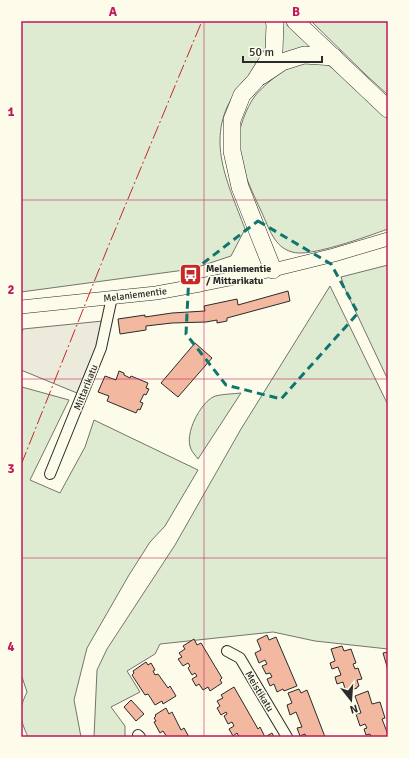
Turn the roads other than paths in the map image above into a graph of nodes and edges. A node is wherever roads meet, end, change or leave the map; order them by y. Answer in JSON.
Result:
{"nodes":[{"id":1,"x":274,"y":21,"type":"edge"},
{"id":2,"x":295,"y":21,"type":"edge"},
{"id":3,"x":334,"y":57,"type":"junction"},
{"id":4,"x":255,"y":81,"type":"junction"},
{"id":5,"x":388,"y":109,"type":"edge"},
{"id":6,"x":388,"y":239,"type":"edge"},
{"id":7,"x":273,"y":270,"type":"junction"},
{"id":8,"x":112,"y":297,"type":"junction"},
{"id":9,"x":21,"y":307,"type":"edge"},
{"id":10,"x":50,"y":474,"type":"dead end"},
{"id":11,"x":227,"y":651,"type":"dead end"},
{"id":12,"x":288,"y":737,"type":"edge"}],
"edges":[{"from":1,"to":4,"type":"highway"},
{"from":2,"to":3,"type":"highway"},
{"from":3,"to":4,"type":"highway"},
{"from":3,"to":5,"type":"highway"},
{"from":4,"to":7,"type":"highway"},
{"from":6,"to":7,"type":"main road","name":"Melaniementie"},
{"from":7,"to":8,"type":"main road","name":"Melaniementie"},
{"from":8,"to":9,"type":"main road","name":"Melaniementie"},
{"from":8,"to":10,"type":"street","name":"Mittarikatu"},
{"from":11,"to":12,"type":"street","name":"Meistikatu"}]}
